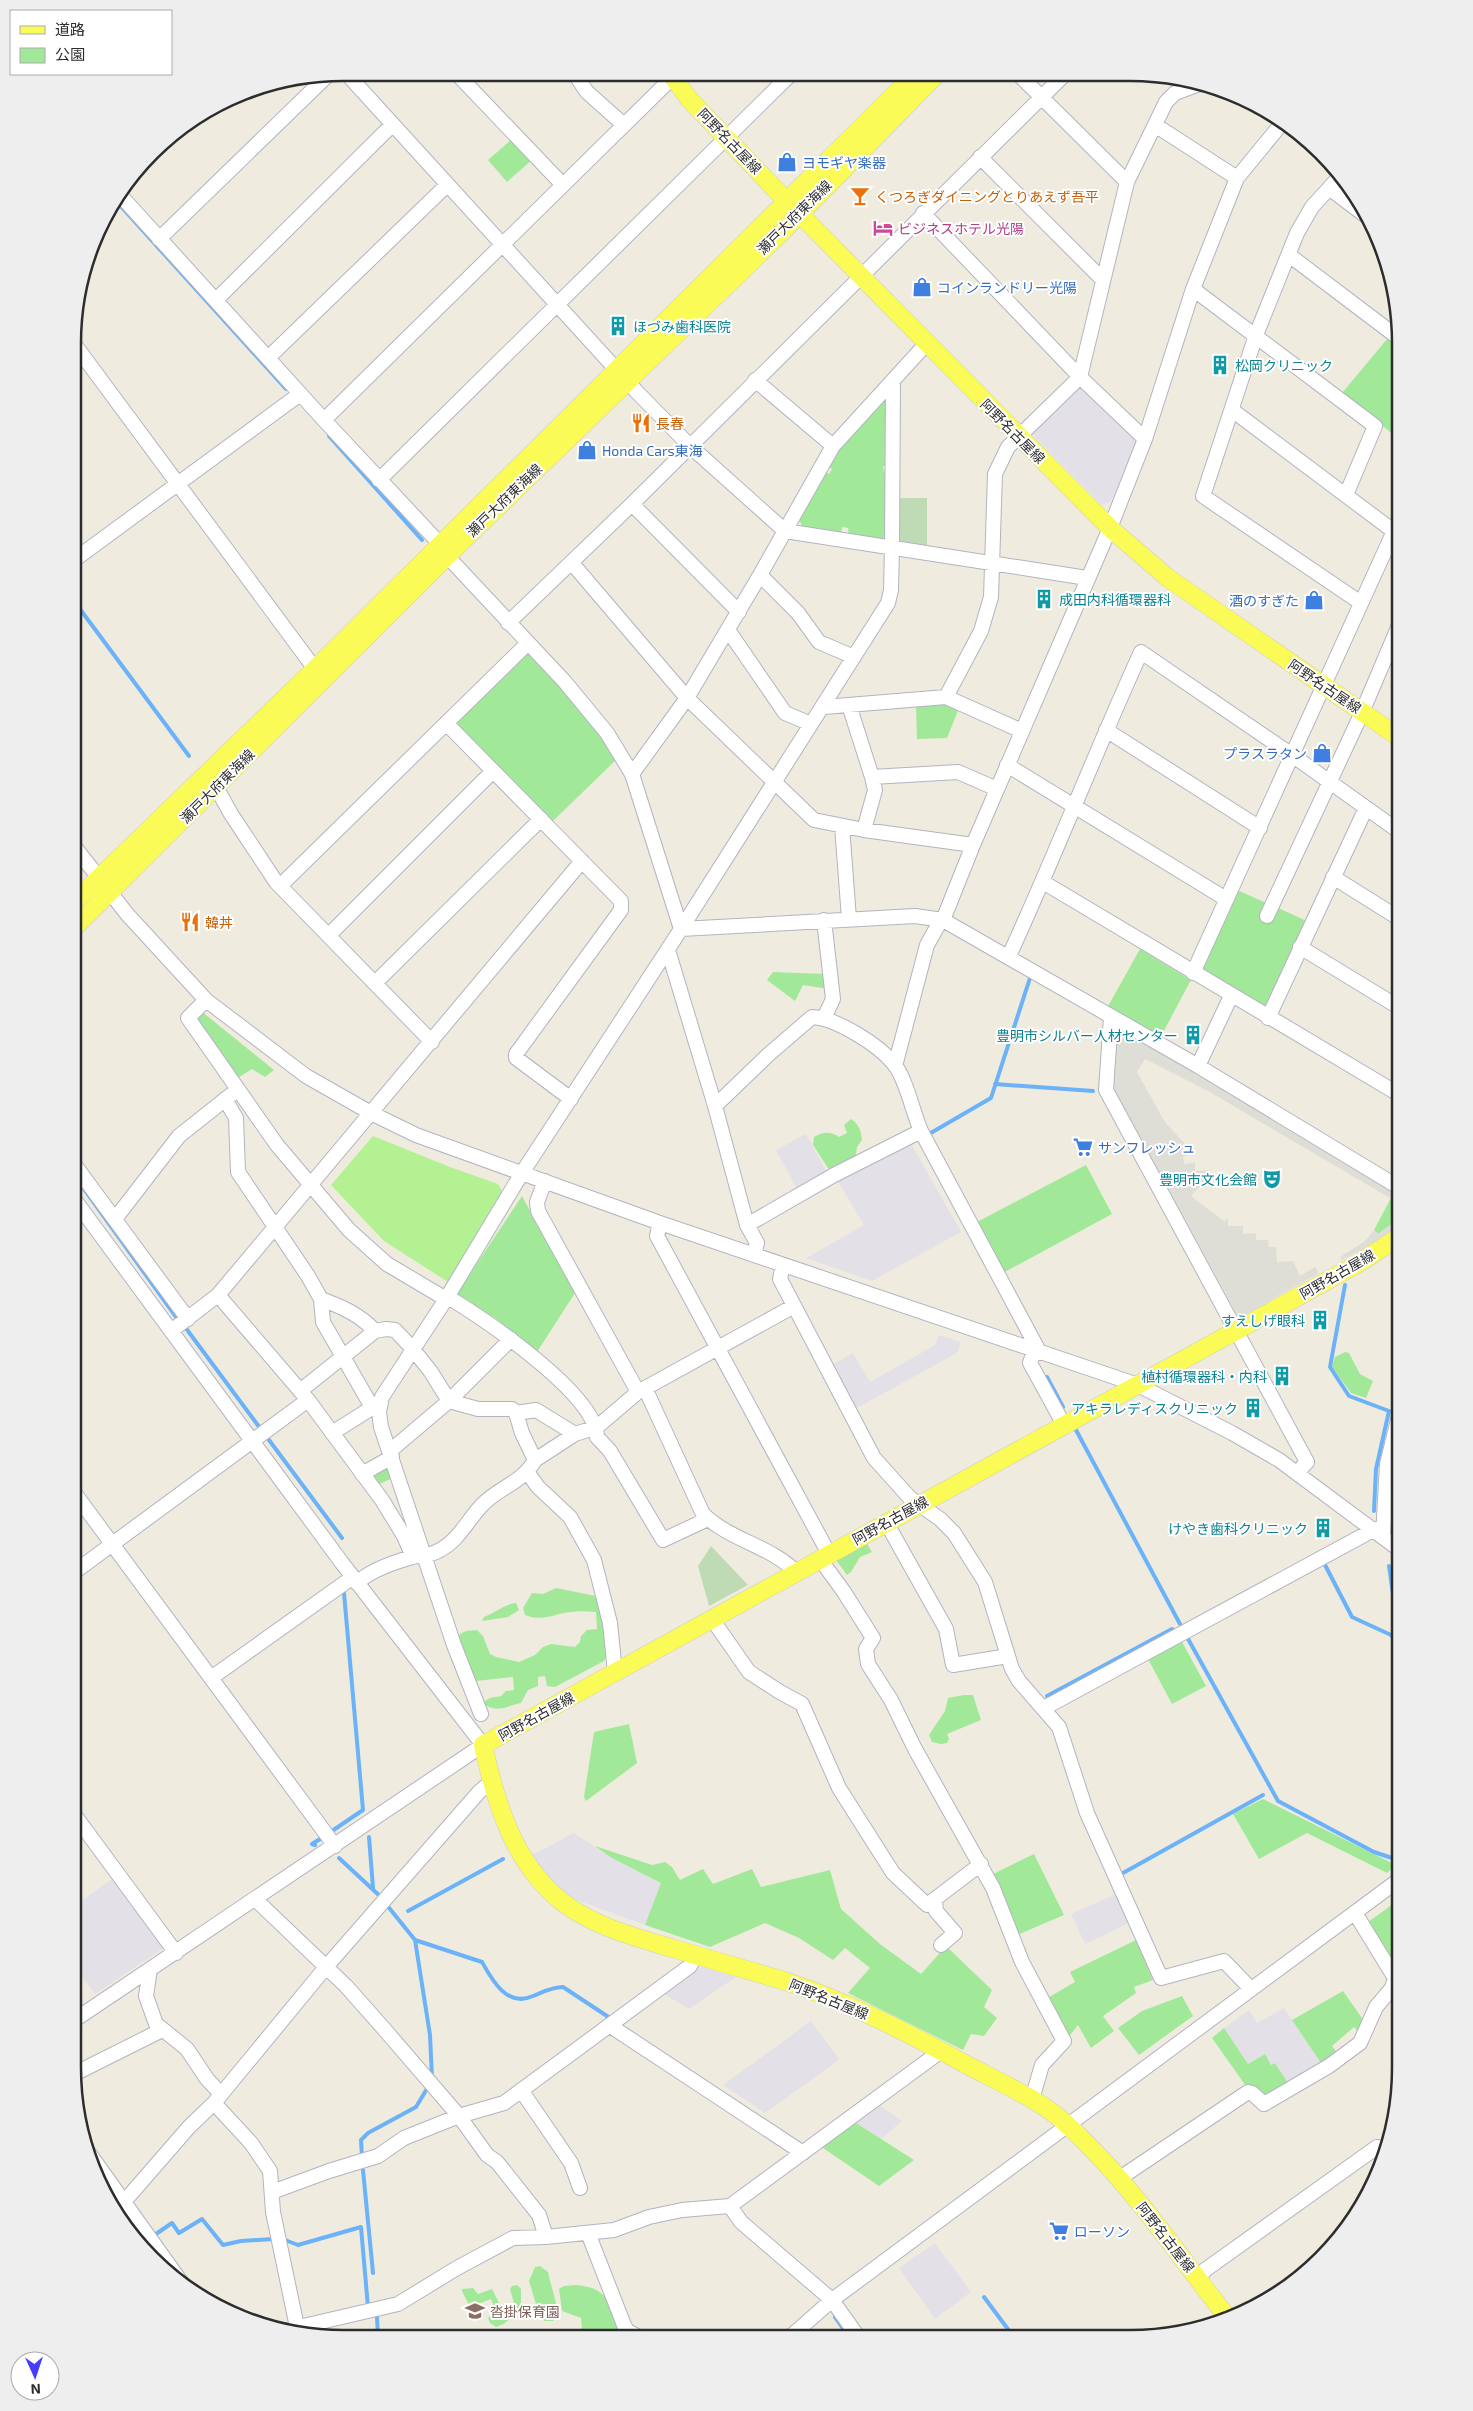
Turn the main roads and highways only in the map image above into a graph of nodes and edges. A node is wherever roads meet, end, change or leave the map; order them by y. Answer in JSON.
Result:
{"nodes":[{"id":1,"x":677,"y":81,"type":"edge"},
{"id":2,"x":909,"y":81,"type":"edge"},
{"id":3,"x":929,"y":81,"type":"edge"},
{"id":4,"x":793,"y":207,"type":"junction"},
{"id":5,"x":443,"y":550,"type":"junction"},
{"id":6,"x":1392,"y":732,"type":"edge"},
{"id":7,"x":81,"y":895,"type":"edge"},
{"id":8,"x":81,"y":921,"type":"edge"},
{"id":9,"x":1392,"y":1241,"type":"edge"},
{"id":10,"x":1224,"y":2312,"type":"edge"}],
"edges":[{"from":1,"to":4,"type":"main road","name":"阿野名古屋線"},
{"from":2,"to":4,"type":"main road","name":"瀬戸大府東海線"},
{"from":3,"to":4,"type":"main road","name":"瀬戸大府東海線"},
{"from":4,"to":5,"type":"main road","name":"瀬戸大府東海線"},
{"from":4,"to":6,"type":"main road","name":"阿野名古屋線"},
{"from":5,"to":7,"type":"main road","name":"瀬戸大府東海線"},
{"from":5,"to":8,"type":"main road","name":"瀬戸大府東海線"},
{"from":9,"to":10,"type":"main road","name":"阿野名古屋線"}]}
